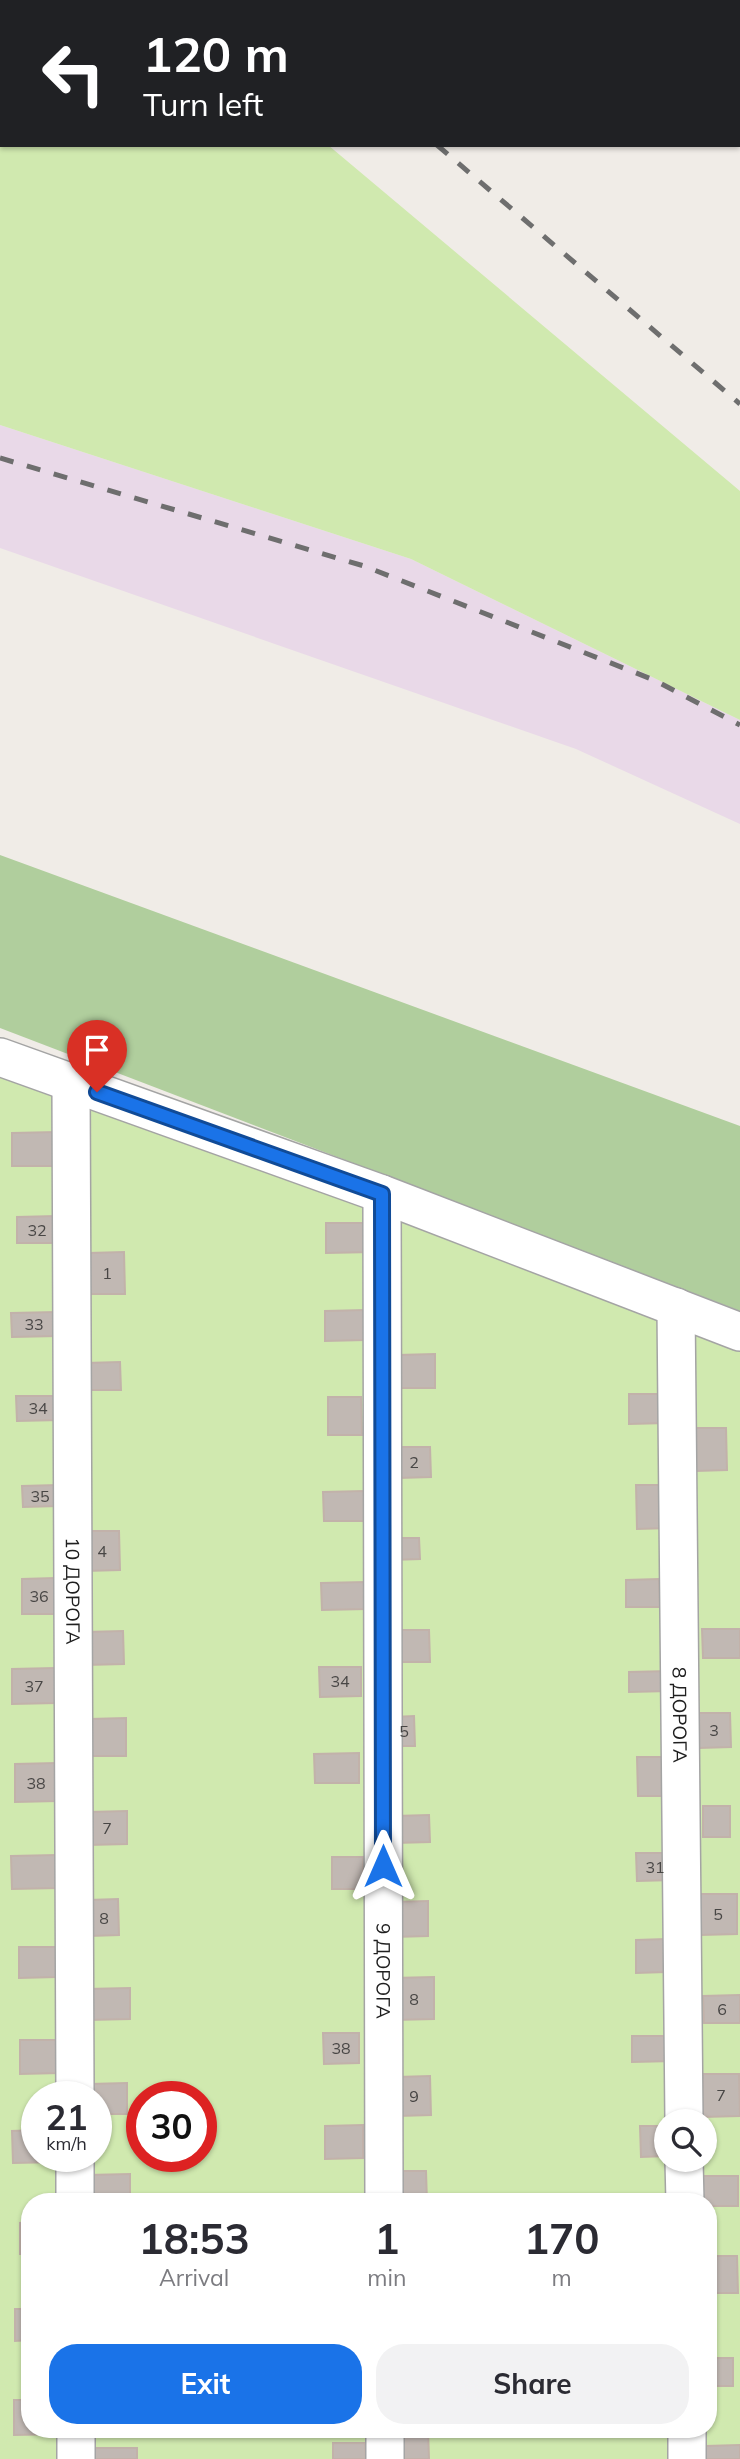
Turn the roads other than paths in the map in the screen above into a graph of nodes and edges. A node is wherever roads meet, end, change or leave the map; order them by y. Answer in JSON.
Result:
{"nodes":[{"id":1,"x":0,"y":1057,"type":"edge"},
{"id":2,"x":71,"y":1083,"type":"junction"},
{"id":3,"x":382,"y":1194,"type":"junction"},
{"id":4,"x":676,"y":1307,"type":"junction"},
{"id":5,"x":740,"y":1332,"type":"edge"},
{"id":6,"x":75,"y":2081,"type":"edge"},
{"id":7,"x":684,"y":2109,"type":"edge"},
{"id":8,"x":75,"y":2172,"type":"edge"},
{"id":9,"x":684,"y":2172,"type":"edge"},
{"id":10,"x":75,"y":2193,"type":"edge"},
{"id":11,"x":384,"y":2193,"type":"edge"},
{"id":12,"x":685,"y":2193,"type":"edge"},
{"id":13,"x":76,"y":2438,"type":"edge"},
{"id":14,"x":385,"y":2438,"type":"edge"},
{"id":15,"x":687,"y":2438,"type":"edge"},
{"id":16,"x":76,"y":2459,"type":"edge"},
{"id":17,"x":385,"y":2459,"type":"edge"},
{"id":18,"x":687,"y":2459,"type":"edge"}],
"edges":[{"from":1,"to":2,"type":"street"},
{"from":2,"to":3,"type":"street"},
{"from":2,"to":6,"type":"street","name":"10 ДОРОГА"},
{"from":3,"to":4,"type":"street"},
{"from":3,"to":11,"type":"street","name":"9 ДОРОГА"},
{"from":4,"to":5,"type":"street"},
{"from":4,"to":7,"type":"street","name":"8 ДОРОГА"},
{"from":8,"to":10,"type":"street"},
{"from":9,"to":12,"type":"street"},
{"from":13,"to":16,"type":"street"},
{"from":14,"to":17,"type":"street"},
{"from":15,"to":18,"type":"street"}]}
